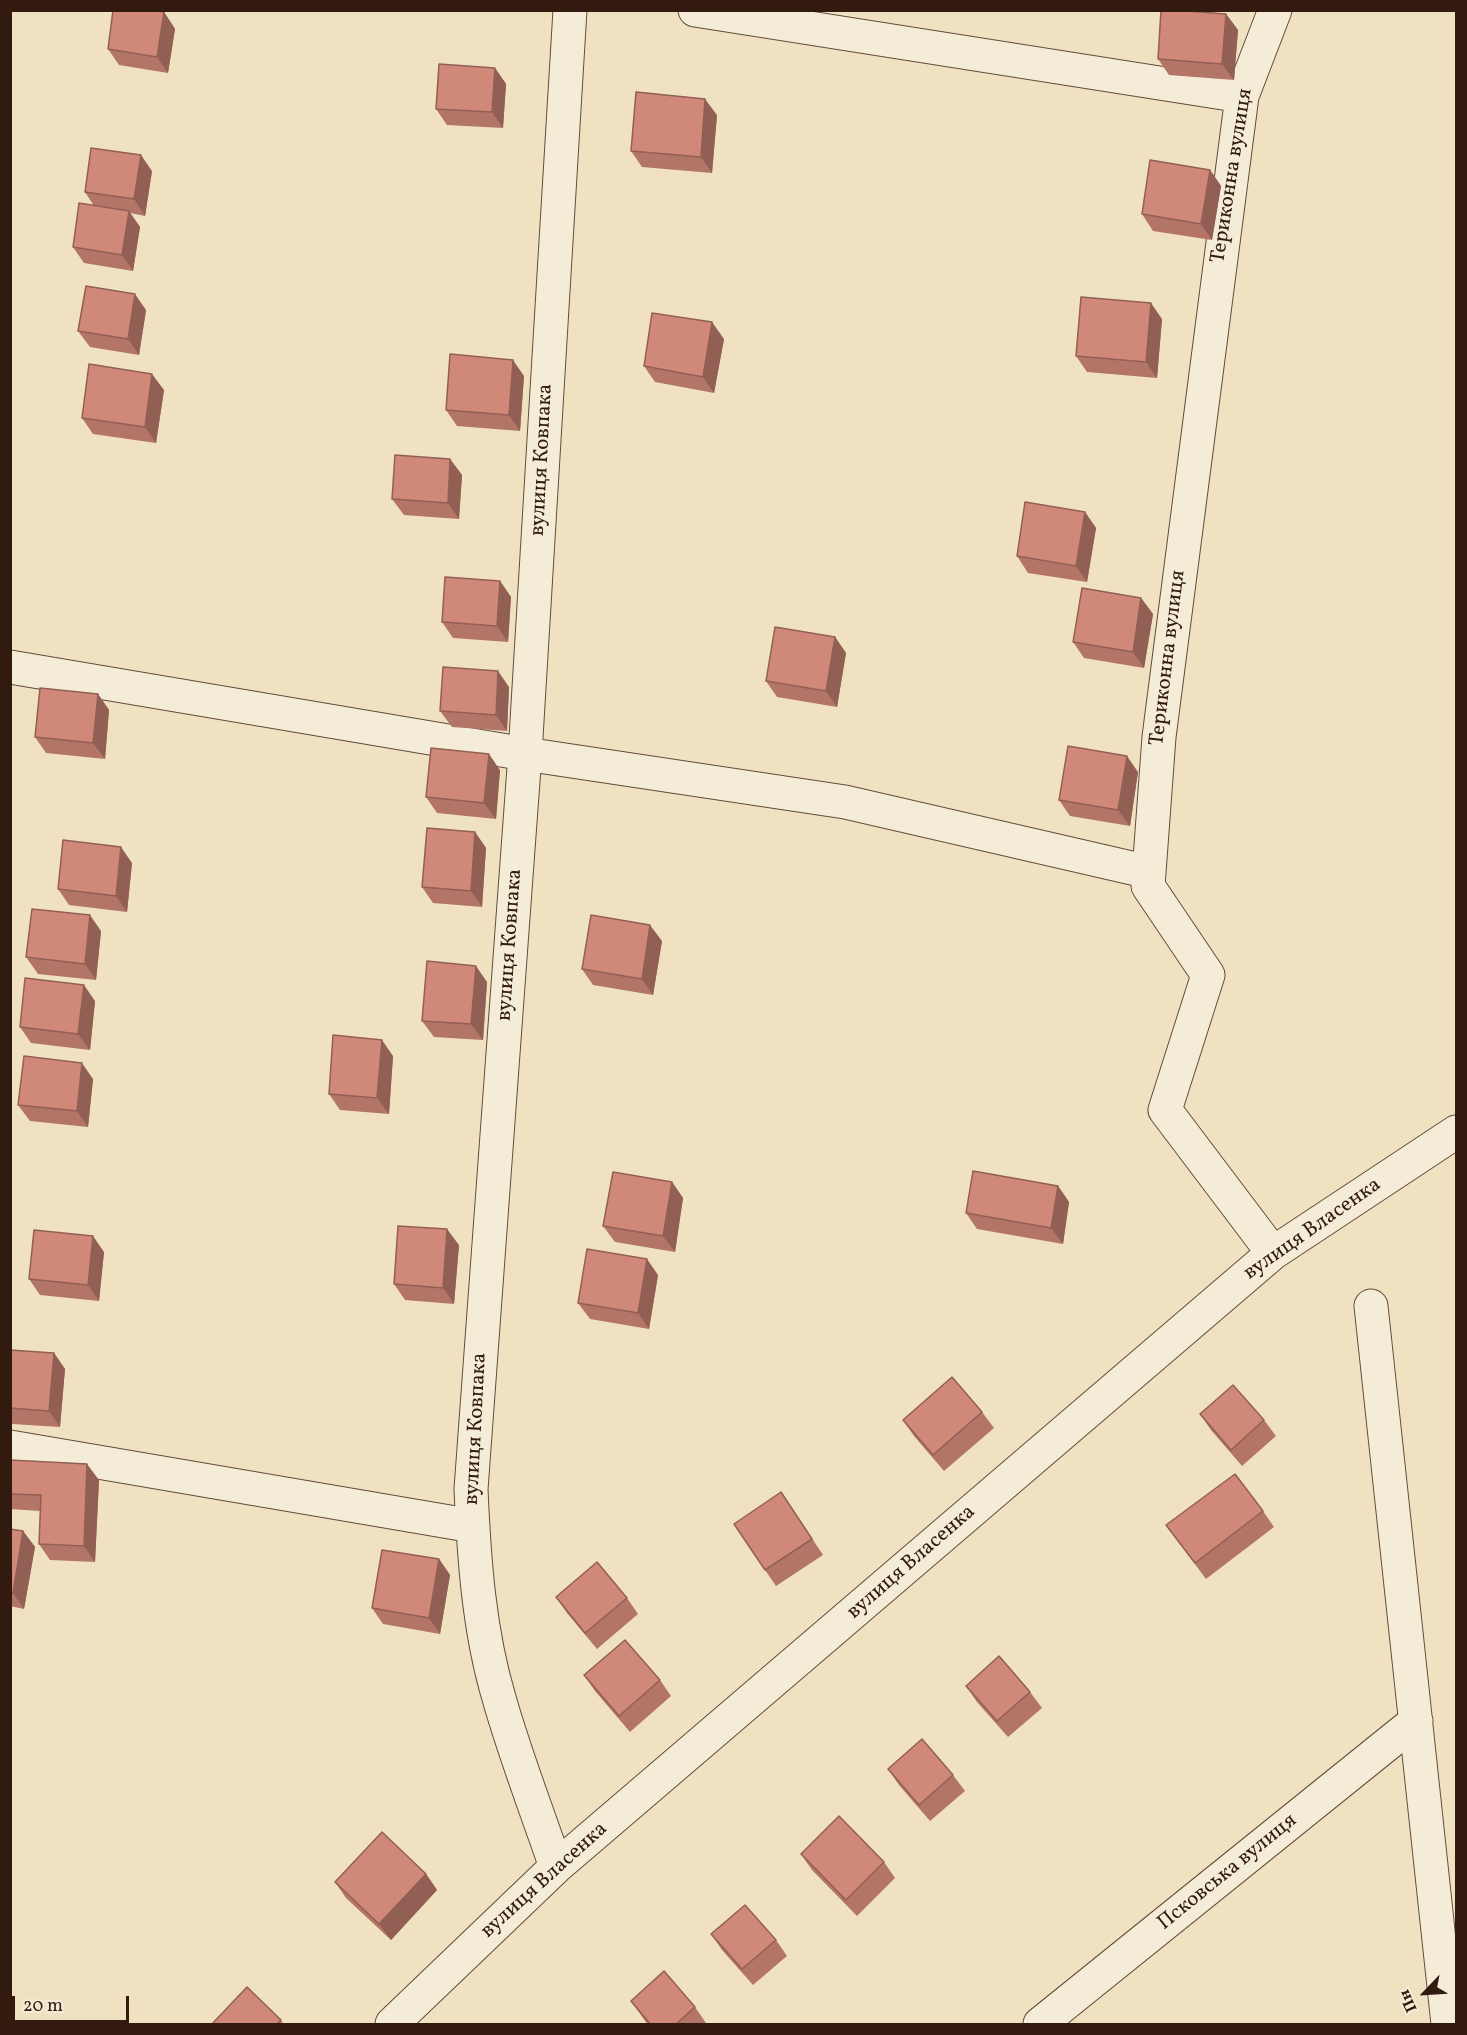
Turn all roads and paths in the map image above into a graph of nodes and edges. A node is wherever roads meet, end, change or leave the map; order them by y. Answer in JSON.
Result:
{"nodes":[{"id":1,"x":570,"y":10,"type":"edge"},
{"id":2,"x":695,"y":10,"type":"edge"},
{"id":3,"x":1275,"y":10,"type":"edge"},
{"id":4,"x":1242,"y":96,"type":"junction"},
{"id":5,"x":10,"y":667,"type":"edge"},
{"id":6,"x":525,"y":754,"type":"junction"},
{"id":7,"x":1149,"y":872,"type":"junction"},
{"id":8,"x":1456,"y":1132,"type":"edge"},
{"id":9,"x":1273,"y":1253,"type":"junction"},
{"id":10,"x":1371,"y":1306,"type":"dead end"},
{"id":11,"x":10,"y":1447,"type":"edge"},
{"id":12,"x":472,"y":1526,"type":"junction"},
{"id":13,"x":1416,"y":1721,"type":"junction"},
{"id":14,"x":556,"y":1867,"type":"junction"},
{"id":15,"x":392,"y":2025,"type":"edge"},
{"id":16,"x":1040,"y":2025,"type":"edge"},
{"id":17,"x":1448,"y":2025,"type":"edge"}],
"edges":[{"from":1,"to":6,"type":"street","name":"вулиця Ковпака"},
{"from":2,"to":4,"type":"street"},
{"from":3,"to":4,"type":"street","name":"Териконна вулиця"},
{"from":4,"to":7,"type":"street","name":"Териконна вулиця"},
{"from":5,"to":6,"type":"street"},
{"from":6,"to":7,"type":"street"},
{"from":6,"to":12,"type":"street","name":"вулиця Ковпака"},
{"from":7,"to":9,"type":"street","name":"Териконна вулиця"},
{"from":8,"to":9,"type":"street","name":"вулиця Власенка"},
{"from":9,"to":14,"type":"street","name":"вулиця Власенка"},
{"from":10,"to":13,"type":"street"},
{"from":11,"to":12,"type":"street"},
{"from":12,"to":14,"type":"street","name":"вулиця Ковпака"},
{"from":13,"to":16,"type":"street","name":"Псковська вулиця"},
{"from":13,"to":17,"type":"street"},
{"from":14,"to":15,"type":"street","name":"вулиця Власенка"}]}
